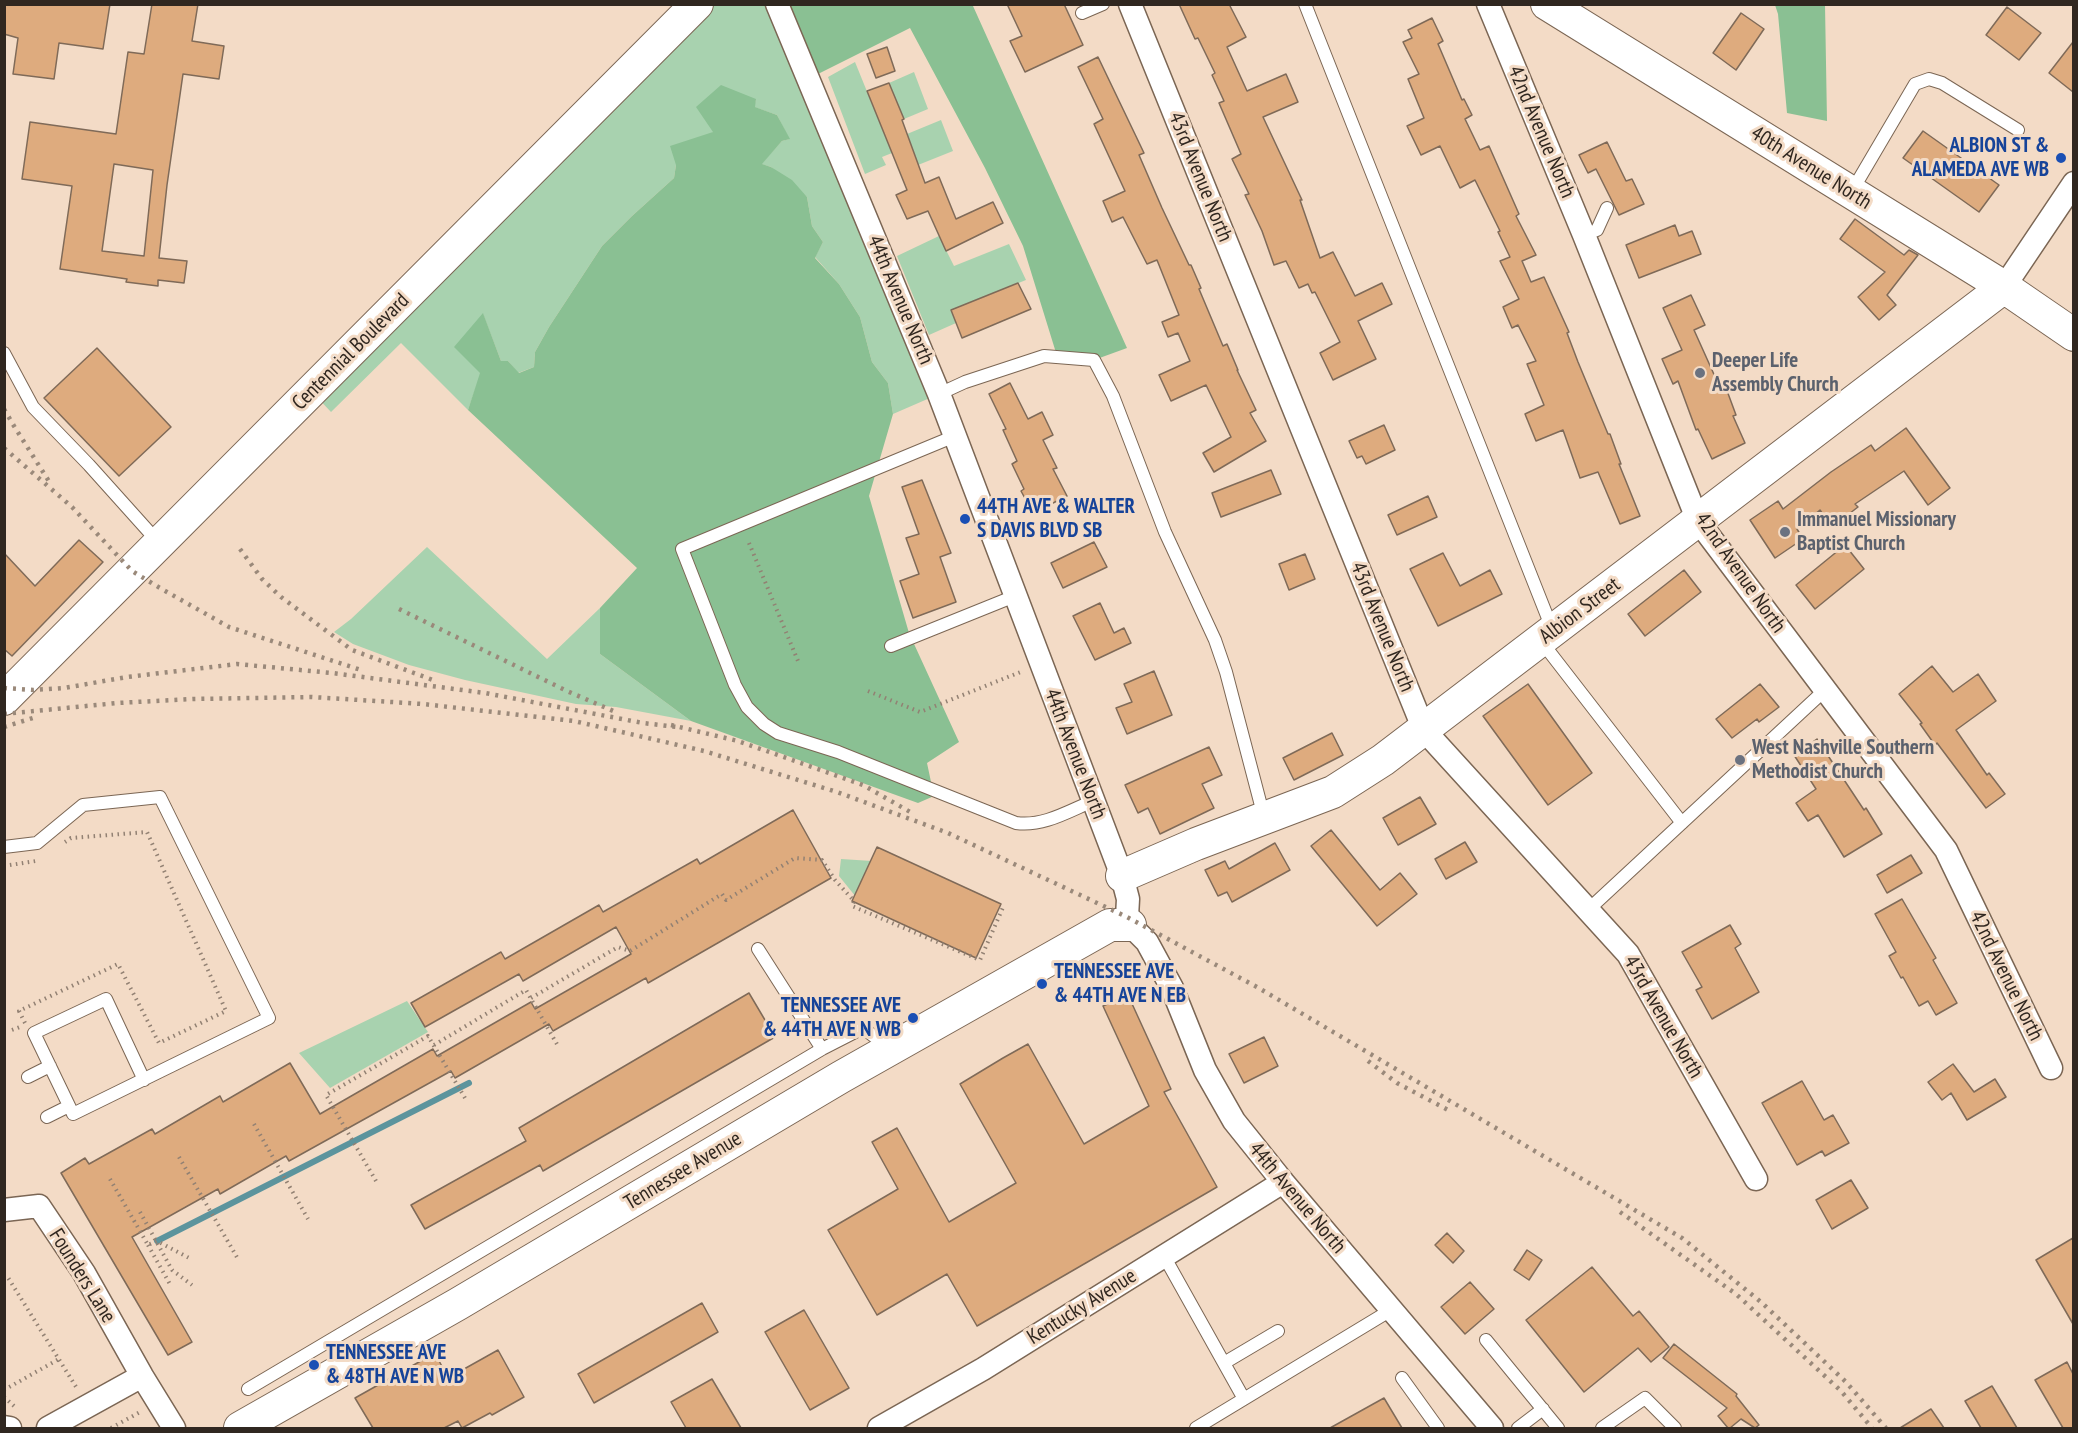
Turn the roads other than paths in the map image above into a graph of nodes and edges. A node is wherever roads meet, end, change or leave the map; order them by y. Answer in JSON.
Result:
{"nodes":[{"id":1,"x":777,"y":4,"type":"edge"},
{"id":2,"x":1103,"y":4,"type":"edge"},
{"id":3,"x":1130,"y":4,"type":"edge"},
{"id":4,"x":1305,"y":4,"type":"edge"},
{"id":5,"x":1488,"y":4,"type":"edge"},
{"id":6,"x":1546,"y":4,"type":"edge"},
{"id":7,"x":694,"y":6,"type":"edge"},
{"id":8,"x":1082,"y":13,"type":"dead end"},
{"id":9,"x":2018,"y":130,"type":"dead end"},
{"id":10,"x":2073,"y":183,"type":"edge"},
{"id":11,"x":1851,"y":192,"type":"junction"},
{"id":12,"x":1607,"y":208,"type":"dead end"},
{"id":13,"x":1584,"y":235,"type":"junction"},
{"id":14,"x":2004,"y":287,"type":"junction"},
{"id":15,"x":2073,"y":335,"type":"edge"},
{"id":16,"x":4,"y":353,"type":"edge"},
{"id":17,"x":939,"y":394,"type":"junction"},
{"id":18,"x":955,"y":436,"type":"junction"},
{"id":19,"x":1698,"y":521,"type":"junction"},
{"id":20,"x":160,"y":544,"type":"junction"},
{"id":21,"x":1015,"y":596,"type":"junction"},
{"id":22,"x":1547,"y":636,"type":"junction"},
{"id":23,"x":891,"y":646,"type":"dead end"},
{"id":24,"x":1825,"y":690,"type":"junction"},
{"id":25,"x":4,"y":699,"type":"edge"},
{"id":26,"x":1424,"y":730,"type":"junction"},
{"id":27,"x":1094,"y":801,"type":"junction"},
{"id":28,"x":1264,"y":817,"type":"junction"},
{"id":29,"x":1682,"y":823,"type":"junction"},
{"id":30,"x":6,"y":846,"type":"edge"},
{"id":31,"x":1122,"y":876,"type":"junction"},
{"id":32,"x":1588,"y":910,"type":"junction"},
{"id":33,"x":1130,"y":925,"type":"junction"},
{"id":34,"x":758,"y":949,"type":"dead end"},
{"id":35,"x":822,"y":1049,"type":"junction"},
{"id":36,"x":891,"y":1049,"type":"junction"},
{"id":37,"x":50,"y":1066,"type":"junction"},
{"id":38,"x":2051,"y":1068,"type":"dead end"},
{"id":39,"x":28,"y":1077,"type":"dead end"},
{"id":40,"x":144,"y":1080,"type":"junction"},
{"id":41,"x":69,"y":1106,"type":"junction"},
{"id":42,"x":47,"y":1117,"type":"dead end"},
{"id":43,"x":1756,"y":1179,"type":"dead end"},
{"id":44,"x":1283,"y":1182,"type":"junction"},
{"id":45,"x":4,"y":1210,"type":"edge"},
{"id":46,"x":1164,"y":1256,"type":"junction"},
{"id":47,"x":1391,"y":1310,"type":"junction"},
{"id":48,"x":1278,"y":1331,"type":"dead end"},
{"id":49,"x":1486,"y":1340,"type":"dead end"},
{"id":50,"x":1224,"y":1363,"type":"junction"},
{"id":51,"x":142,"y":1376,"type":"junction"},
{"id":52,"x":1402,"y":1378,"type":"dead end"},
{"id":53,"x":248,"y":1389,"type":"dead end"},
{"id":54,"x":1244,"y":1399,"type":"junction"},
{"id":55,"x":1543,"y":1409,"type":"junction"},
{"id":56,"x":4,"y":1427,"type":"edge"},
{"id":57,"x":9,"y":1428,"type":"edge"},
{"id":58,"x":48,"y":1428,"type":"edge"},
{"id":59,"x":174,"y":1428,"type":"edge"},
{"id":60,"x":240,"y":1428,"type":"edge"},
{"id":61,"x":879,"y":1428,"type":"edge"},
{"id":62,"x":1196,"y":1428,"type":"edge"},
{"id":63,"x":1438,"y":1428,"type":"edge"},
{"id":64,"x":1492,"y":1428,"type":"edge"},
{"id":65,"x":1518,"y":1428,"type":"edge"},
{"id":66,"x":1558,"y":1428,"type":"edge"},
{"id":67,"x":1602,"y":1428,"type":"edge"},
{"id":68,"x":1675,"y":1428,"type":"edge"}],
"edges":[{"from":1,"to":17,"type":"street","name":"44th Avenue North"},
{"from":2,"to":8,"type":"lane"},
{"from":3,"to":26,"type":"street","name":"43rd Avenue North"},
{"from":4,"to":22,"type":"lane"},
{"from":5,"to":13,"type":"street","name":"42nd Avenue North"},
{"from":6,"to":11,"type":"street","name":"40th Avenue North"},
{"from":7,"to":20,"type":"street","name":"Centennial Boulevard"},
{"from":9,"to":11,"type":"lane"},
{"from":10,"to":14,"type":"street"},
{"from":11,"to":14,"type":"street","name":"40th Avenue North"},
{"from":12,"to":13,"type":"lane"},
{"from":13,"to":19,"type":"street","name":"42nd Avenue North"},
{"from":14,"to":15,"type":"street","name":"40th Avenue North"},
{"from":14,"to":19,"type":"street","name":"Albion Street"},
{"from":16,"to":20,"type":"lane"},
{"from":17,"to":18,"type":"street","name":"44th Avenue North"},
{"from":17,"to":28,"type":"lane"},
{"from":18,"to":21,"type":"street","name":"44th Avenue North"},
{"from":18,"to":27,"type":"lane"},
{"from":19,"to":22,"type":"street","name":"Albion Street"},
{"from":19,"to":24,"type":"street","name":"42nd Avenue North"},
{"from":20,"to":25,"type":"street","name":"Centennial Boulevard"},
{"from":21,"to":23,"type":"lane"},
{"from":21,"to":27,"type":"street","name":"44th Avenue North"},
{"from":22,"to":26,"type":"street","name":"Albion Street"},
{"from":22,"to":29,"type":"lane"},
{"from":24,"to":29,"type":"lane"},
{"from":24,"to":38,"type":"street","name":"42nd Avenue North"},
{"from":26,"to":28,"type":"street","name":"Albion Street"},
{"from":26,"to":32,"type":"street","name":"43rd Avenue North"},
{"from":27,"to":31,"type":"street","name":"44th Avenue North"},
{"from":28,"to":31,"type":"street","name":"Albion Street"},
{"from":29,"to":32,"type":"lane"},
{"from":30,"to":40,"type":"lane"},
{"from":31,"to":33,"type":"street","name":"44th Avenue North"},
{"from":32,"to":43,"type":"street","name":"43rd Avenue North"},
{"from":33,"to":36,"type":"street","name":"Tennessee Avenue"},
{"from":33,"to":44,"type":"street","name":"44th Avenue North"},
{"from":34,"to":35,"type":"lane"},
{"from":35,"to":36,"type":"lane"},
{"from":35,"to":53,"type":"lane"},
{"from":36,"to":60,"type":"street","name":"Tennessee Avenue"},
{"from":37,"to":39,"type":"lane"},
{"from":37,"to":40,"type":"lane"},
{"from":37,"to":41,"type":"lane"},
{"from":40,"to":41,"type":"lane"},
{"from":41,"to":42,"type":"lane"},
{"from":44,"to":46,"type":"street","name":"Kentucky Avenue"},
{"from":44,"to":47,"type":"street","name":"44th Avenue North"},
{"from":45,"to":51,"type":"street","name":"Founders Lane"},
{"from":46,"to":50,"type":"lane"},
{"from":46,"to":61,"type":"street","name":"Kentucky Avenue"},
{"from":47,"to":54,"type":"lane"},
{"from":47,"to":64,"type":"street","name":"44th Avenue North"},
{"from":48,"to":50,"type":"lane"},
{"from":49,"to":55,"type":"lane"},
{"from":50,"to":54,"type":"lane"},
{"from":51,"to":58,"type":"street"},
{"from":51,"to":59,"type":"street","name":"Founders Lane"},
{"from":52,"to":63,"type":"lane"},
{"from":54,"to":62,"type":"lane"},
{"from":55,"to":65,"type":"lane"},
{"from":55,"to":66,"type":"lane"},
{"from":56,"to":57,"type":"street"},
{"from":67,"to":68,"type":"lane"}]}
